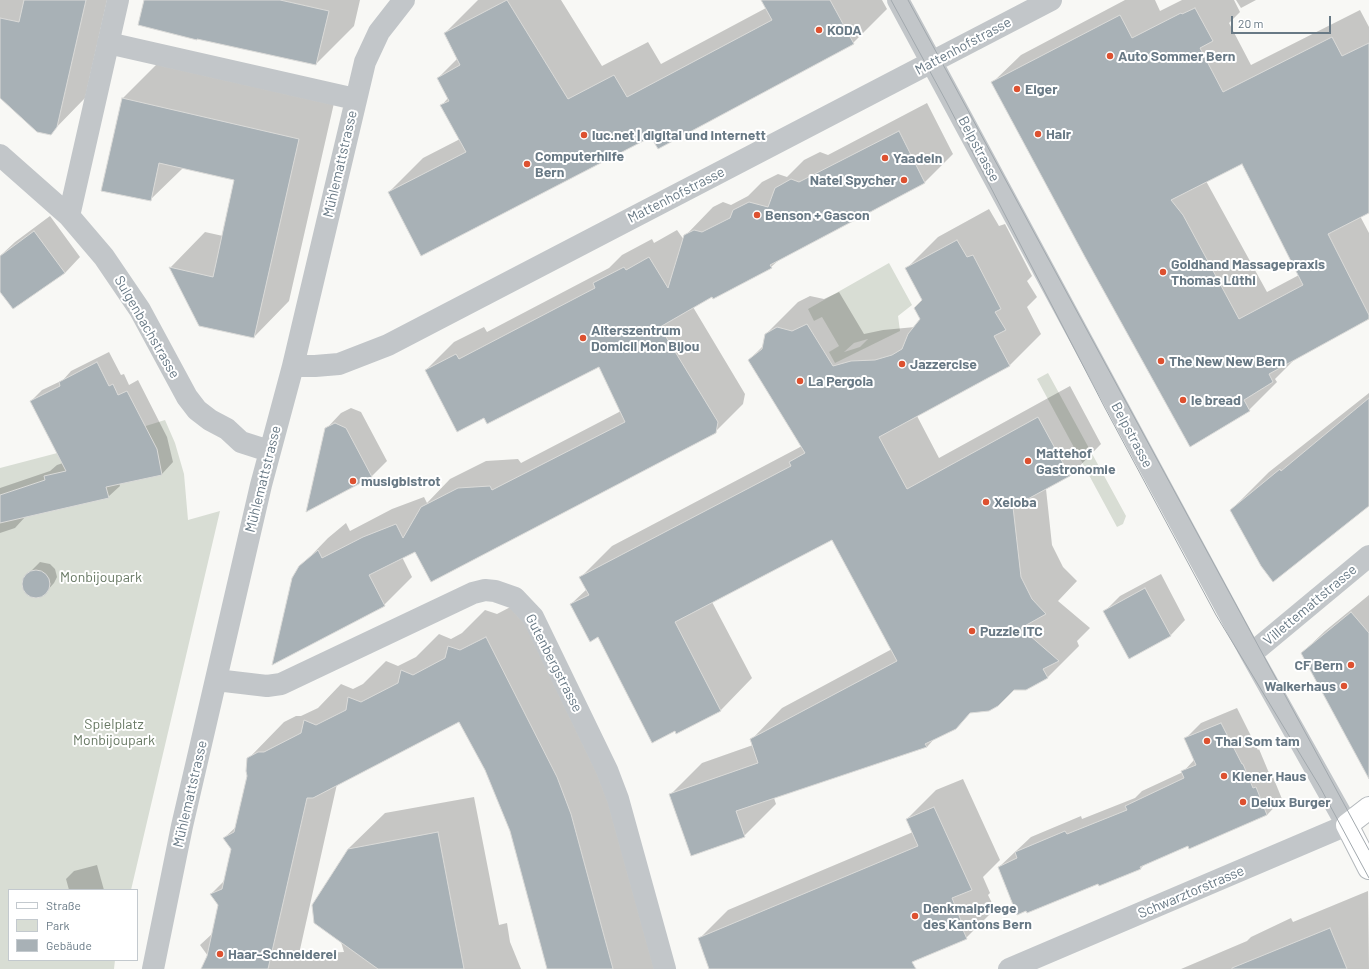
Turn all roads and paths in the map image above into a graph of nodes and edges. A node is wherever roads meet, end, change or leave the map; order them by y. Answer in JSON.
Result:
{"nodes":[{"id":1,"x":118,"y":0,"type":"edge"},
{"id":2,"x":404,"y":0,"type":"edge"},
{"id":3,"x":898,"y":0,"type":"edge"},
{"id":4,"x":1051,"y":0,"type":"edge"},
{"id":5,"x":108,"y":43,"type":"junction"},
{"id":6,"x":932,"y":62,"type":"junction"},
{"id":7,"x":355,"y":99,"type":"junction"},
{"id":8,"x":5,"y":166,"type":"edge"},
{"id":9,"x":69,"y":216,"type":"junction"},
{"id":10,"x":293,"y":366,"type":"junction"},
{"id":11,"x":269,"y":451,"type":"junction"},
{"id":12,"x":1369,"y":556,"type":"edge"},
{"id":13,"x":1251,"y":654,"type":"junction"},
{"id":14,"x":216,"y":680,"type":"junction"},
{"id":15,"x":1369,"y":808,"type":"edge"},
{"id":16,"x":1348,"y":825,"type":"junction"},
{"id":17,"x":1369,"y":868,"type":"edge"},
{"id":18,"x":153,"y":969,"type":"edge"},
{"id":19,"x":664,"y":969,"type":"edge"},
{"id":20,"x":1009,"y":969,"type":"edge"}],
"edges":[{"from":1,"to":5,"type":"street"},
{"from":2,"to":7,"type":"street","name":"Mühlemattstrasse"},
{"from":3,"to":6,"type":"street","name":"Belpstrasse"},
{"from":4,"to":6,"type":"street","name":"Mattenhofstrasse"},
{"from":5,"to":7,"type":"street"},
{"from":5,"to":9,"type":"street"},
{"from":6,"to":10,"type":"street","name":"Mattenhofstrasse"},
{"from":6,"to":13,"type":"street","name":"Belpstrasse"},
{"from":7,"to":10,"type":"street","name":"Mühlemattstrasse"},
{"from":8,"to":9,"type":"street","name":"Sulgenbachstrasse"},
{"from":9,"to":11,"type":"street","name":"Sulgenbachstrasse"},
{"from":10,"to":11,"type":"street","name":"Mühlemattstrasse"},
{"from":11,"to":14,"type":"street","name":"Mühlemattstrasse"},
{"from":12,"to":13,"type":"street","name":"Villettemattstrasse"},
{"from":13,"to":16,"type":"street","name":"Belpstrasse"},
{"from":14,"to":18,"type":"street","name":"Mühlemattstrasse"},
{"from":14,"to":19,"type":"street","name":"Gutenbergstrasse"},
{"from":15,"to":16,"type":"main road","name":"Schwarztorstrasse"},
{"from":16,"to":17,"type":"main road","name":"Belpstrasse"},
{"from":16,"to":20,"type":"street","name":"Schwarztorstrasse"}]}
